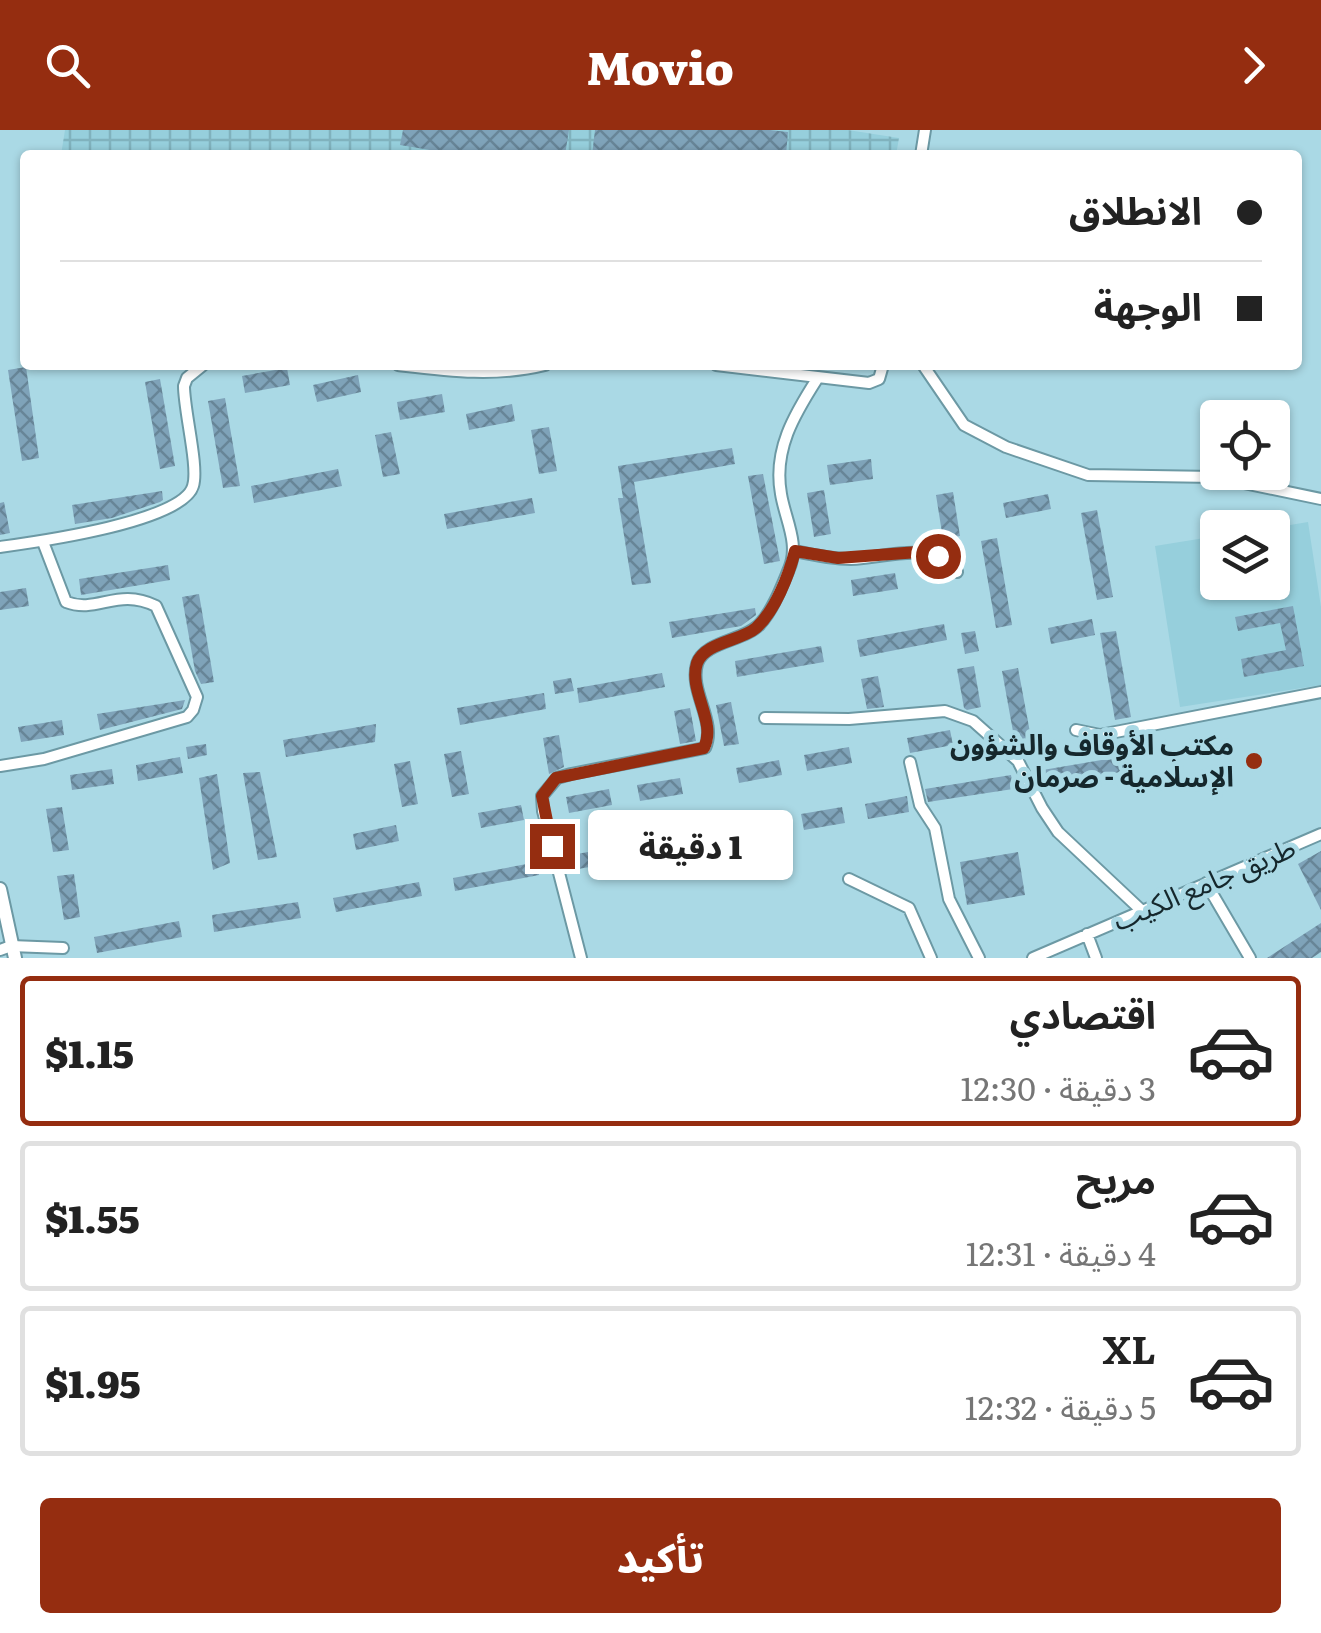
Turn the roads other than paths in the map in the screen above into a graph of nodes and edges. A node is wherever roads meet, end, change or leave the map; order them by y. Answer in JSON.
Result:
{"nodes":[{"id":1,"x":197,"y":370,"type":"edge"},
{"id":2,"x":446,"y":370,"type":"edge"},
{"id":3,"x":522,"y":370,"type":"edge"},
{"id":4,"x":752,"y":370,"type":"edge"},
{"id":5,"x":881,"y":370,"type":"edge"},
{"id":6,"x":926,"y":370,"type":"edge"},
{"id":7,"x":817,"y":379,"type":"junction"},
{"id":8,"x":1321,"y":498,"type":"edge"},
{"id":9,"x":43,"y":542,"type":"junction"},
{"id":10,"x":0,"y":547,"type":"edge"},
{"id":11,"x":795,"y":551,"type":"junction"},
{"id":12,"x":958,"y":572,"type":"dead end"},
{"id":13,"x":1321,"y":692,"type":"edge"},
{"id":14,"x":765,"y":718,"type":"dead end"},
{"id":15,"x":1076,"y":730,"type":"dead end"},
{"id":16,"x":910,"y":762,"type":"dead end"},
{"id":17,"x":0,"y":766,"type":"edge"},
{"id":18,"x":1321,"y":834,"type":"edge"},
{"id":19,"x":849,"y":879,"type":"dead end"},
{"id":20,"x":1206,"y":883,"type":"junction"},
{"id":21,"x":0,"y":889,"type":"edge"},
{"id":22,"x":1141,"y":910,"type":"junction"},
{"id":23,"x":1087,"y":934,"type":"junction"},
{"id":24,"x":63,"y":948,"type":"dead end"},
{"id":25,"x":9,"y":951,"type":"edge"},
{"id":26,"x":581,"y":958,"type":"edge"},
{"id":27,"x":931,"y":958,"type":"edge"},
{"id":28,"x":980,"y":958,"type":"edge"},
{"id":29,"x":1032,"y":958,"type":"edge"},
{"id":30,"x":1096,"y":958,"type":"edge"},
{"id":31,"x":1250,"y":958,"type":"edge"}],
"edges":[{"from":1,"to":9,"type":"street"},
{"from":2,"to":3,"type":"street"},
{"from":4,"to":7,"type":"street"},
{"from":5,"to":7,"type":"street"},
{"from":6,"to":8,"type":"street"},
{"from":7,"to":11,"type":"street"},
{"from":9,"to":10,"type":"street"},
{"from":9,"to":17,"type":"street"},
{"from":11,"to":12,"type":"street"},
{"from":11,"to":26,"type":"street"},
{"from":13,"to":15,"type":"street"},
{"from":14,"to":22,"type":"street"},
{"from":16,"to":28,"type":"street"},
{"from":18,"to":20,"type":"street","name":"طريق جامع الكيب"},
{"from":19,"to":27,"type":"street"},
{"from":20,"to":22,"type":"street","name":"طريق جامع الكيب"},
{"from":20,"to":31,"type":"street"},
{"from":21,"to":25,"type":"main road"},
{"from":22,"to":23,"type":"street","name":"طريق جامع الكيب"},
{"from":23,"to":29,"type":"street","name":"طريق جامع الكيب"},
{"from":23,"to":30,"type":"street"},
{"from":24,"to":25,"type":"street"}]}
